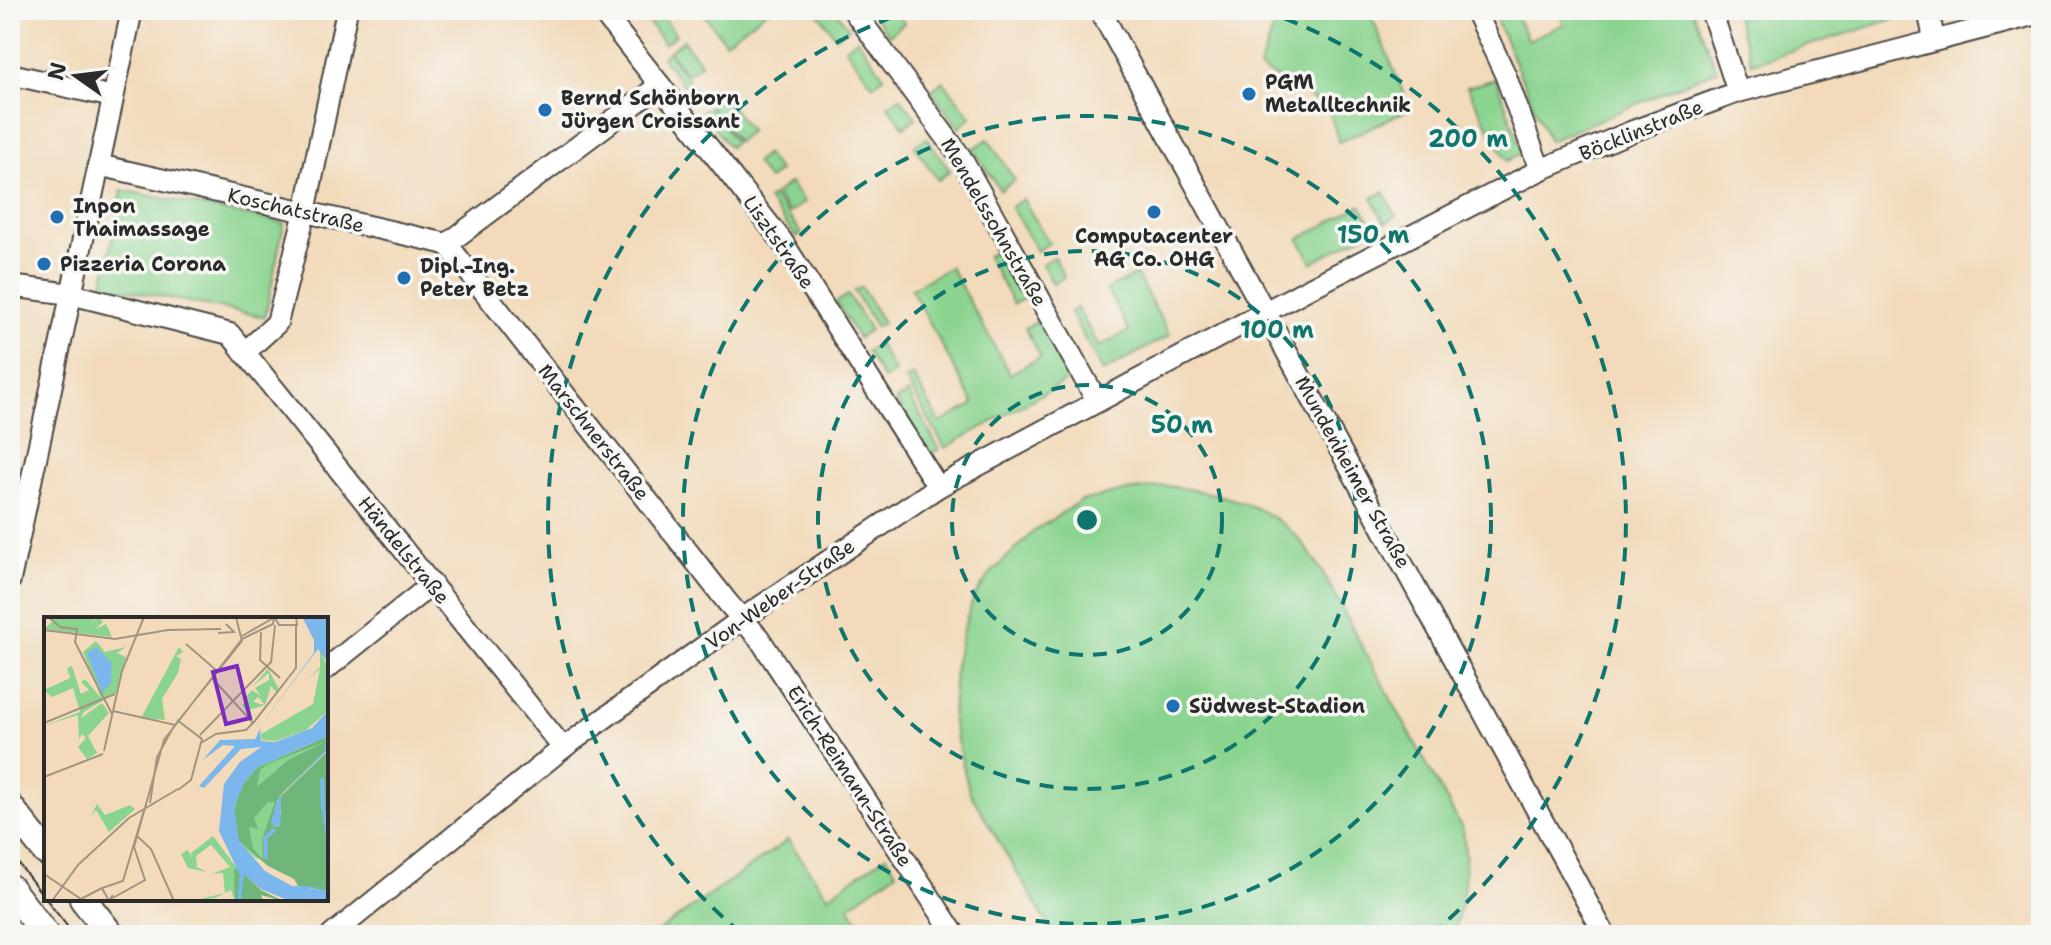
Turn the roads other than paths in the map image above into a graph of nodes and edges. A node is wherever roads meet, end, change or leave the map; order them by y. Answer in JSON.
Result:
{"nodes":[{"id":1,"x":132,"y":10,"type":"edge"},
{"id":2,"x":347,"y":10,"type":"edge"},
{"id":3,"x":601,"y":10,"type":"edge"},
{"id":4,"x":853,"y":10,"type":"edge"},
{"id":5,"x":1100,"y":10,"type":"edge"},
{"id":6,"x":1475,"y":10,"type":"edge"},
{"id":7,"x":1711,"y":10,"type":"edge"},
{"id":8,"x":1928,"y":10,"type":"edge"},
{"id":9,"x":2041,"y":13,"type":"edge"},
{"id":10,"x":1934,"y":39,"type":"junction"},
{"id":11,"x":10,"y":74,"type":"edge"},
{"id":12,"x":660,"y":85,"type":"junction"},
{"id":13,"x":1738,"y":92,"type":"junction"},
{"id":14,"x":113,"y":97,"type":"junction"},
{"id":15,"x":98,"y":165,"type":"junction"},
{"id":16,"x":1540,"y":170,"type":"junction"},
{"id":17,"x":305,"y":212,"type":"junction"},
{"id":18,"x":447,"y":244,"type":"junction"},
{"id":19,"x":10,"y":286,"type":"edge"},
{"id":20,"x":71,"y":294,"type":"junction"},
{"id":21,"x":1265,"y":311,"type":"junction"},
{"id":22,"x":244,"y":353,"type":"junction"},
{"id":23,"x":1097,"y":401,"type":"junction"},
{"id":24,"x":938,"y":487,"type":"junction"},
{"id":25,"x":10,"y":580,"type":"edge"},
{"id":26,"x":432,"y":584,"type":"junction"},
{"id":27,"x":742,"y":619,"type":"junction"},
{"id":28,"x":328,"y":667,"type":"edge"},
{"id":29,"x":563,"y":748,"type":"junction"},
{"id":30,"x":10,"y":807,"type":"edge"},
{"id":31,"x":44,"y":850,"type":"edge"},
{"id":32,"x":10,"y":888,"type":"edge"},
{"id":33,"x":85,"y":901,"type":"edge"},
{"id":34,"x":46,"y":935,"type":"edge"},
{"id":35,"x":111,"y":935,"type":"edge"},
{"id":36,"x":332,"y":935,"type":"edge"},
{"id":37,"x":955,"y":935,"type":"edge"},
{"id":38,"x":1605,"y":935,"type":"edge"}],
"edges":[{"from":1,"to":14,"type":"street"},
{"from":2,"to":17,"type":"street"},
{"from":3,"to":12,"type":"street","name":"Lisztstraße"},
{"from":4,"to":23,"type":"street","name":"Mendelssohnstraße"},
{"from":5,"to":21,"type":"street","name":"Mundenheimer Straße"},
{"from":6,"to":16,"type":"street"},
{"from":7,"to":13,"type":"street"},
{"from":8,"to":10,"type":"street"},
{"from":9,"to":10,"type":"street","name":"Böcklinstraße"},
{"from":10,"to":13,"type":"street","name":"Böcklinstraße"},
{"from":11,"to":14,"type":"street"},
{"from":12,"to":18,"type":"street"},
{"from":12,"to":24,"type":"street","name":"Lisztstraße"},
{"from":13,"to":16,"type":"street","name":"Böcklinstraße"},
{"from":14,"to":15,"type":"street"},
{"from":15,"to":17,"type":"street","name":"Koschatstraße"},
{"from":15,"to":20,"type":"street"},
{"from":16,"to":21,"type":"street","name":"Böcklinstraße"},
{"from":17,"to":18,"type":"street","name":"Koschatstraße"},
{"from":17,"to":22,"type":"street"},
{"from":18,"to":27,"type":"street","name":"Marschnerstraße"},
{"from":19,"to":20,"type":"street","name":"Händelstraße"},
{"from":20,"to":22,"type":"street","name":"Händelstraße"},
{"from":20,"to":25,"type":"street"},
{"from":21,"to":23,"type":"street","name":"Von-Weber-Straße"},
{"from":21,"to":38,"type":"street","name":"Mundenheimer Straße"},
{"from":22,"to":26,"type":"street","name":"Händelstraße"},
{"from":23,"to":24,"type":"street","name":"Von-Weber-Straße"},
{"from":24,"to":27,"type":"street","name":"Von-Weber-Straße"},
{"from":26,"to":28,"type":"street"},
{"from":26,"to":29,"type":"street","name":"Händelstraße"},
{"from":27,"to":29,"type":"street","name":"Von-Weber-Straße"},
{"from":27,"to":37,"type":"street","name":"Erich-Reimann-Straße"},
{"from":29,"to":36,"type":"street","name":"Von-Weber-Straße"},
{"from":30,"to":31,"type":"main road"},
{"from":32,"to":34,"type":"main road"},
{"from":33,"to":35,"type":"main road"}]}
